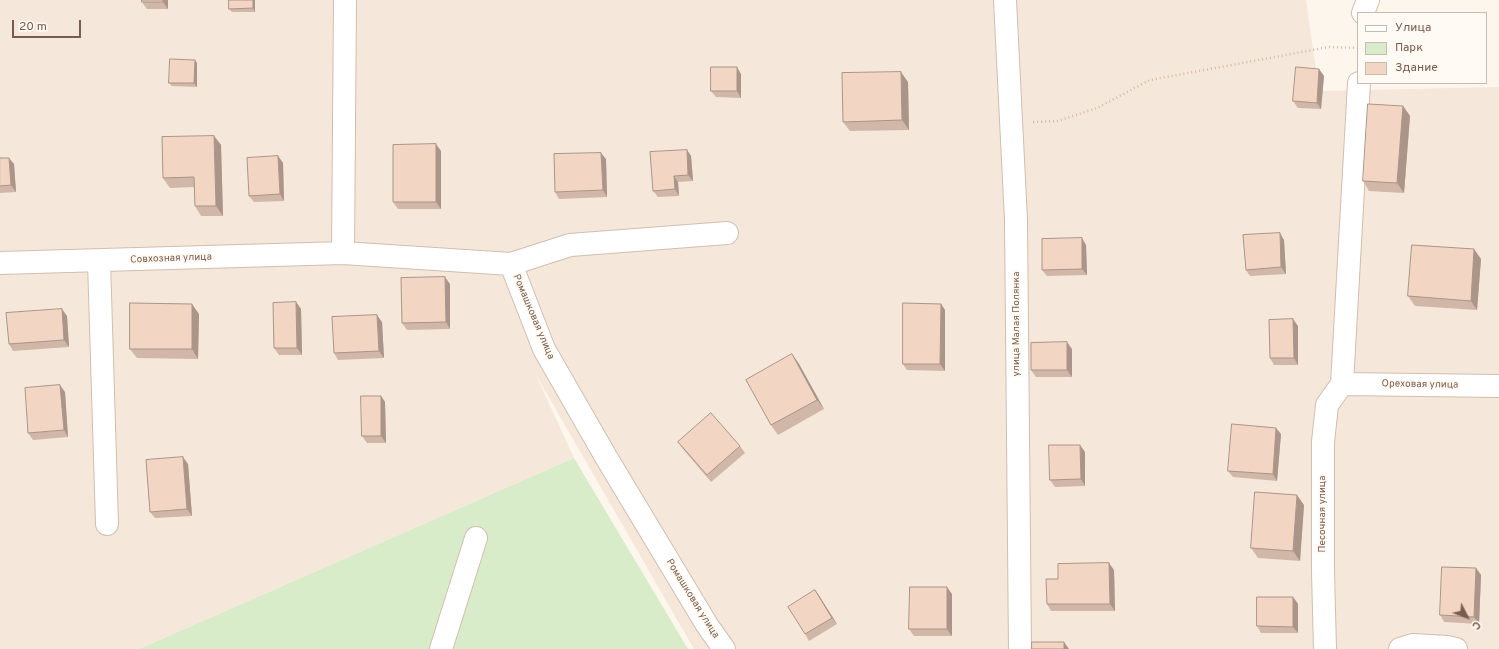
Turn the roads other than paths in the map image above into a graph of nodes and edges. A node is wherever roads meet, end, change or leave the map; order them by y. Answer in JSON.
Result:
{"nodes":[{"id":1,"x":345,"y":0,"type":"edge"},
{"id":2,"x":1005,"y":0,"type":"edge"},
{"id":3,"x":1368,"y":0,"type":"edge"},
{"id":4,"x":1363,"y":12,"type":"edge"},
{"id":5,"x":1359,"y":84,"type":"edge"},
{"id":6,"x":727,"y":233,"type":"dead end"},
{"id":7,"x":343,"y":253,"type":"junction"},
{"id":8,"x":100,"y":262,"type":"junction"},
{"id":9,"x":0,"y":263,"type":"edge"},
{"id":10,"x":511,"y":264,"type":"junction"},
{"id":11,"x":1342,"y":384,"type":"junction"},
{"id":12,"x":1499,"y":386,"type":"edge"},
{"id":13,"x":107,"y":524,"type":"dead end"},
{"id":14,"x":476,"y":538,"type":"dead end"},
{"id":15,"x":441,"y":649,"type":"edge"},
{"id":16,"x":724,"y":649,"type":"edge"},
{"id":17,"x":1020,"y":649,"type":"edge"},
{"id":18,"x":1325,"y":649,"type":"edge"},
{"id":19,"x":1400,"y":649,"type":"edge"},
{"id":20,"x":1456,"y":649,"type":"edge"}],
"edges":[{"from":1,"to":7,"type":"street"},
{"from":2,"to":17,"type":"street","name":"улица Малая Полянка"},
{"from":3,"to":4,"type":"street"},
{"from":5,"to":11,"type":"street"},
{"from":6,"to":10,"type":"street"},
{"from":7,"to":8,"type":"street","name":"Совхозная улица"},
{"from":7,"to":10,"type":"street","name":"Ромашковая улица"},
{"from":8,"to":9,"type":"street","name":"Совхозная улица"},
{"from":8,"to":13,"type":"street"},
{"from":10,"to":16,"type":"street","name":"Ромашковая улица"},
{"from":11,"to":12,"type":"street","name":"Ореховая улица"},
{"from":11,"to":18,"type":"street","name":"Песочная улица"},
{"from":14,"to":15,"type":"street"},
{"from":19,"to":20,"type":"street"}]}
